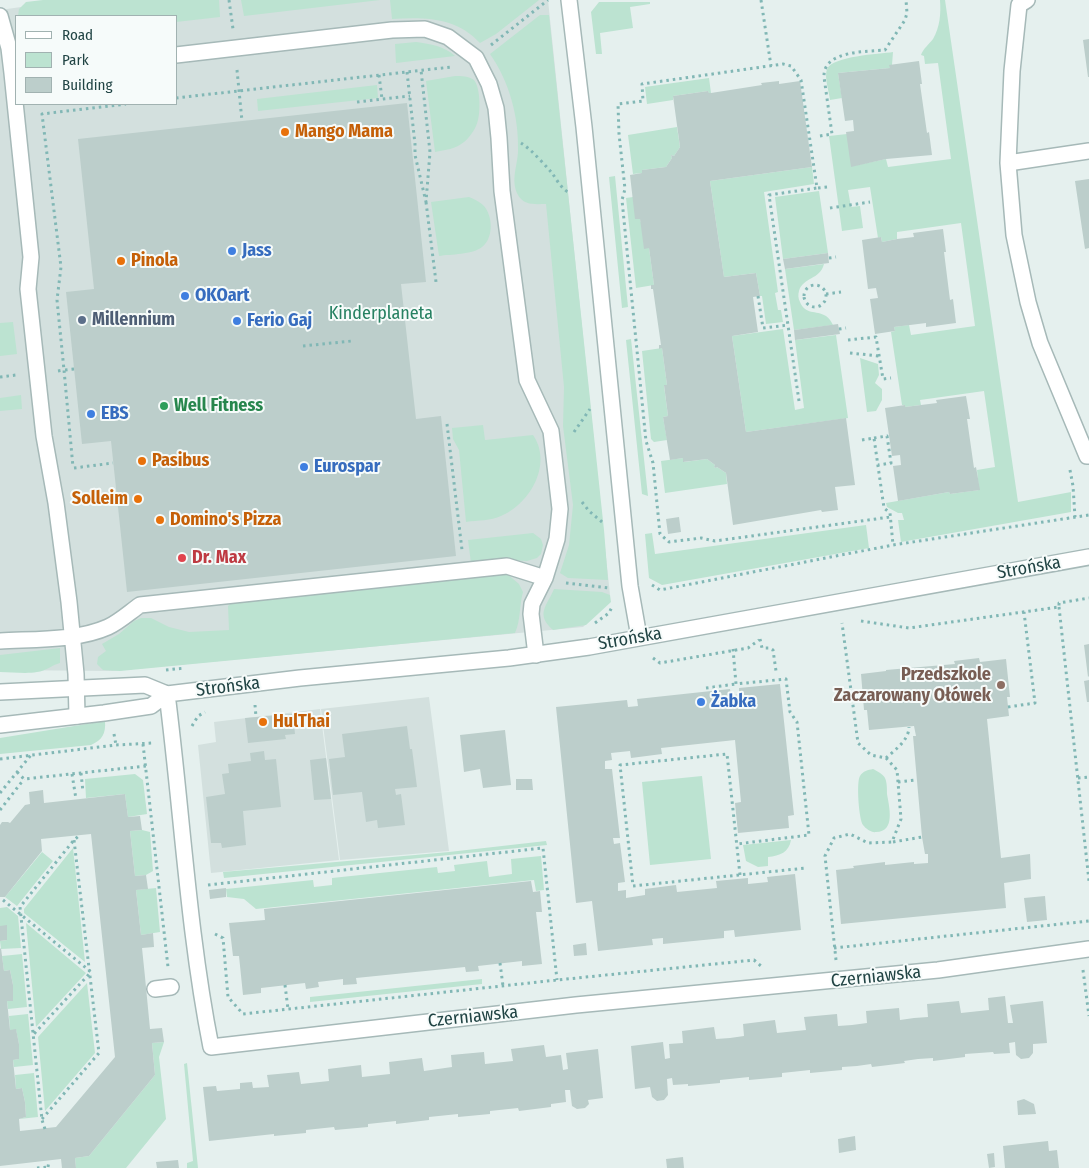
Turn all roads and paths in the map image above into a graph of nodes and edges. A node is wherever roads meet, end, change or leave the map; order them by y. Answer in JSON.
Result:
{"nodes":[{"id":1,"x":548,"y":0,"type":"edge"},
{"id":2,"x":569,"y":0,"type":"edge"},
{"id":3,"x":761,"y":0,"type":"edge"},
{"id":4,"x":906,"y":0,"type":"edge"},
{"id":5,"x":1027,"y":0,"type":"edge"},
{"id":6,"x":0,"y":16,"type":"edge"},
{"id":7,"x":178,"y":55,"type":"edge"},
{"id":8,"x":476,"y":58,"type":"junction"},
{"id":9,"x":771,"y":66,"type":"junction"},
{"id":10,"x":421,"y":70,"type":"junction"},
{"id":11,"x":407,"y":72,"type":"junction"},
{"id":12,"x":14,"y":73,"type":"edge"},
{"id":13,"x":379,"y":75,"type":"junction"},
{"id":14,"x":410,"y":96,"type":"junction"},
{"id":15,"x":178,"y":98,"type":"edge"},
{"id":16,"x":382,"y":99,"type":"junction"},
{"id":17,"x":357,"y":102,"type":"dead end"},
{"id":18,"x":17,"y":105,"type":"edge"},
{"id":19,"x":118,"y":105,"type":"edge"},
{"id":20,"x":820,"y":136,"type":"dead end"},
{"id":21,"x":499,"y":138,"type":"junction"},
{"id":22,"x":1089,"y":151,"type":"edge"},
{"id":23,"x":1008,"y":163,"type":"junction"},
{"id":24,"x":572,"y":185,"type":"dead end"},
{"id":25,"x":826,"y":186,"type":"dead end"},
{"id":26,"x":817,"y":188,"type":"junction"},
{"id":27,"x":426,"y":202,"type":"junction"},
{"id":28,"x":870,"y":202,"type":"dead end"},
{"id":29,"x":830,"y":208,"type":"dead end"},
{"id":30,"x":836,"y":257,"type":"dead end"},
{"id":31,"x":829,"y":258,"type":"dead end"},
{"id":32,"x":436,"y":282,"type":"dead end"},
{"id":33,"x":841,"y":292,"type":"dead end"},
{"id":34,"x":826,"y":294,"type":"junction"},
{"id":35,"x":758,"y":296,"type":"dead end"},
{"id":36,"x":788,"y":325,"type":"junction"},
{"id":37,"x":846,"y":328,"type":"dead end"},
{"id":38,"x":839,"y":329,"type":"dead end"},
{"id":39,"x":848,"y":340,"type":"dead end"},
{"id":40,"x":352,"y":341,"type":"dead end"},
{"id":41,"x":303,"y":346,"type":"dead end"},
{"id":42,"x":850,"y":353,"type":"dead end"},
{"id":43,"x":879,"y":356,"type":"junction"},
{"id":44,"x":74,"y":369,"type":"dead end"},
{"id":45,"x":20,"y":375,"type":"dead end"},
{"id":46,"x":0,"y":377,"type":"edge"},
{"id":47,"x":891,"y":378,"type":"dead end"},
{"id":48,"x":799,"y":402,"type":"dead end"},
{"id":49,"x":594,"y":413,"type":"dead end"},
{"id":50,"x":447,"y":424,"type":"dead end"},
{"id":51,"x":874,"y":438,"type":"junction"},
{"id":52,"x":862,"y":440,"type":"dead end"},
{"id":53,"x":553,"y":450,"type":"junction"},
{"id":54,"x":1088,"y":460,"type":"edge"},
{"id":55,"x":113,"y":463,"type":"dead end"},
{"id":56,"x":878,"y":464,"type":"junction"},
{"id":57,"x":74,"y":468,"type":"dead end"},
{"id":58,"x":1070,"y":468,"type":"dead end"},
{"id":59,"x":1089,"y":515,"type":"edge"},
{"id":60,"x":606,"y":516,"type":"dead end"},
{"id":61,"x":890,"y":517,"type":"junction"},
{"id":62,"x":1075,"y":517,"type":"junction"},
{"id":63,"x":607,"y":525,"type":"dead end"},
{"id":64,"x":893,"y":545,"type":"junction"},
{"id":65,"x":1089,"y":557,"type":"edge"},
{"id":66,"x":464,"y":570,"type":"junction"},
{"id":67,"x":545,"y":578,"type":"junction"},
{"id":68,"x":630,"y":586,"type":"junction"},
{"id":69,"x":614,"y":588,"type":"junction"},
{"id":70,"x":1089,"y":598,"type":"edge"},
{"id":71,"x":1059,"y":607,"type":"junction"},
{"id":72,"x":1024,"y":612,"type":"junction"},
{"id":73,"x":848,"y":619,"type":"dead end"},
{"id":74,"x":856,"y":620,"type":"dead end"},
{"id":75,"x":591,"y":626,"type":"dead end"},
{"id":76,"x":72,"y":636,"type":"junction"},
{"id":77,"x":639,"y":637,"type":"junction"},
{"id":78,"x":0,"y":641,"type":"edge"},
{"id":79,"x":536,"y":655,"type":"junction"},
{"id":80,"x":192,"y":667,"type":"dead end"},
{"id":81,"x":163,"y":670,"type":"dead end"},
{"id":82,"x":776,"y":671,"type":"dead end"},
{"id":83,"x":736,"y":684,"type":"junction"},
{"id":84,"x":706,"y":688,"type":"dead end"},
{"id":85,"x":77,"y":689,"type":"junction"},
{"id":86,"x":0,"y":692,"type":"edge"},
{"id":87,"x":167,"y":694,"type":"junction"},
{"id":88,"x":255,"y":704,"type":"dead end"},
{"id":89,"x":1008,"y":707,"type":"dead end"},
{"id":90,"x":77,"y":716,"type":"junction"},
{"id":91,"x":256,"y":717,"type":"dead end"},
{"id":92,"x":0,"y":724,"type":"edge"},
{"id":93,"x":909,"y":727,"type":"dead end"},
{"id":94,"x":161,"y":742,"type":"dead end"},
{"id":95,"x":143,"y":744,"type":"junction"},
{"id":96,"x":31,"y":755,"type":"junction"},
{"id":97,"x":886,"y":758,"type":"junction"},
{"id":98,"x":0,"y":759,"type":"edge"},
{"id":99,"x":146,"y":766,"type":"junction"},
{"id":100,"x":17,"y":772,"type":"junction"},
{"id":101,"x":82,"y":773,"type":"junction"},
{"id":102,"x":72,"y":774,"type":"junction"},
{"id":103,"x":1089,"y":777,"type":"edge"},
{"id":104,"x":1078,"y":778,"type":"junction"},
{"id":105,"x":24,"y":779,"type":"junction"},
{"id":106,"x":916,"y":780,"type":"dead end"},
{"id":107,"x":898,"y":782,"type":"junction"},
{"id":108,"x":83,"y":792,"type":"dead end"},
{"id":109,"x":0,"y":793,"type":"edge"},
{"id":110,"x":76,"y":799,"type":"dead end"},
{"id":111,"x":0,"y":810,"type":"edge"},
{"id":112,"x":80,"y":835,"type":"dead end"},
{"id":113,"x":922,"y":837,"type":"dead end"},
{"id":114,"x":74,"y":840,"type":"junction"},
{"id":115,"x":892,"y":842,"type":"junction"},
{"id":116,"x":737,"y":844,"type":"junction"},
{"id":117,"x":806,"y":868,"type":"dead end"},
{"id":118,"x":740,"y":874,"type":"junction"},
{"id":119,"x":1089,"y":881,"type":"edge"},
{"id":120,"x":204,"y":885,"type":"dead end"},
{"id":121,"x":3,"y":900,"type":"dead end"},
{"id":122,"x":20,"y":913,"type":"junction"},
{"id":123,"x":1089,"y":921,"type":"edge"},
{"id":124,"x":209,"y":931,"type":"dead end"},
{"id":125,"x":834,"y":948,"type":"junction"},
{"id":126,"x":1085,"y":950,"type":"edge"},
{"id":127,"x":826,"y":961,"type":"dead end"},
{"id":128,"x":500,"y":963,"type":"dead end"},
{"id":129,"x":762,"y":968,"type":"dead end"},
{"id":130,"x":91,"y":972,"type":"junction"},
{"id":131,"x":170,"y":980,"type":"joint"},
{"id":132,"x":557,"y":980,"type":"junction"},
{"id":133,"x":285,"y":985,"type":"dead end"},
{"id":134,"x":503,"y":986,"type":"junction"},
{"id":135,"x":155,"y":989,"type":"dead end"},
{"id":136,"x":288,"y":1009,"type":"junction"},
{"id":137,"x":1089,"y":1016,"type":"edge"},
{"id":138,"x":33,"y":1035,"type":"junction"},
{"id":139,"x":42,"y":1120,"type":"junction"},
{"id":140,"x":45,"y":1129,"type":"dead end"},
{"id":141,"x":49,"y":1161,"type":"dead end"},
{"id":142,"x":48,"y":1167,"type":"edge"},
{"id":143,"x":37,"y":1168,"type":"edge"}],
"edges":[{"from":1,"to":8,"type":"path"},
{"from":2,"to":68,"type":"street"},
{"from":3,"to":9,"type":"path"},
{"from":4,"to":20,"type":"path"},
{"from":5,"to":23,"type":"street"},
{"from":6,"to":12,"type":"street"},
{"from":7,"to":8,"type":"street"},
{"from":8,"to":10,"type":"path"},
{"from":8,"to":21,"type":"street"},
{"from":9,"to":26,"type":"path"},
{"from":9,"to":61,"type":"path"},
{"from":10,"to":11,"type":"path"},
{"from":10,"to":27,"type":"path"},
{"from":11,"to":13,"type":"path"},
{"from":11,"to":14,"type":"path"},
{"from":13,"to":15,"type":"path"},
{"from":13,"to":16,"type":"path"},
{"from":14,"to":16,"type":"path"},
{"from":14,"to":27,"type":"path"},
{"from":16,"to":17,"type":"path"},
{"from":18,"to":76,"type":"street"},
{"from":19,"to":44,"type":"path"},
{"from":21,"to":24,"type":"path"},
{"from":21,"to":53,"type":"street"},
{"from":22,"to":23,"type":"street"},
{"from":23,"to":54,"type":"street"},
{"from":25,"to":26,"type":"path"},
{"from":26,"to":36,"type":"path"},
{"from":27,"to":32,"type":"path"},
{"from":28,"to":29,"type":"path"},
{"from":30,"to":31,"type":"path"},
{"from":33,"to":34,"type":"path"},
{"from":34,"to":34,"type":"path"},
{"from":35,"to":36,"type":"path"},
{"from":36,"to":48,"type":"path"},
{"from":37,"to":38,"type":"path"},
{"from":39,"to":43,"type":"path"},
{"from":40,"to":41,"type":"path"},
{"from":42,"to":43,"type":"path"},
{"from":43,"to":47,"type":"path"},
{"from":45,"to":46,"type":"path"},
{"from":49,"to":53,"type":"path"},
{"from":50,"to":66,"type":"path"},
{"from":51,"to":52,"type":"path"},
{"from":51,"to":56,"type":"path"},
{"from":51,"to":56,"type":"path"},
{"from":53,"to":67,"type":"street"},
{"from":55,"to":57,"type":"path"},
{"from":56,"to":61,"type":"path"},
{"from":58,"to":62,"type":"path"},
{"from":59,"to":62,"type":"path"},
{"from":60,"to":63,"type":"path"},
{"from":61,"to":64,"type":"path"},
{"from":62,"to":64,"type":"path"},
{"from":64,"to":68,"type":"path"},
{"from":65,"to":77,"type":"street","name":"Strońska"},
{"from":66,"to":67,"type":"street"},
{"from":66,"to":76,"type":"street"},
{"from":67,"to":69,"type":"path"},
{"from":67,"to":79,"type":"street"},
{"from":68,"to":69,"type":"path"},
{"from":68,"to":77,"type":"street"},
{"from":69,"to":75,"type":"path"},
{"from":70,"to":71,"type":"path"},
{"from":71,"to":72,"type":"path"},
{"from":71,"to":104,"type":"path"},
{"from":72,"to":74,"type":"path"},
{"from":72,"to":89,"type":"path"},
{"from":73,"to":97,"type":"path"},
{"from":76,"to":78,"type":"street"},
{"from":76,"to":85,"type":"street"},
{"from":77,"to":79,"type":"street","name":"Strońska"},
{"from":79,"to":87,"type":"street","name":"Strońska"},
{"from":80,"to":81,"type":"path"},
{"from":82,"to":83,"type":"path"},
{"from":83,"to":84,"type":"path"},
{"from":83,"to":116,"type":"path"},
{"from":85,"to":86,"type":"street","name":"Strońska"},
{"from":85,"to":87,"type":"street","name":"Strońska"},
{"from":85,"to":90,"type":"street"},
{"from":87,"to":90,"type":"street","name":"Strońska"},
{"from":87,"to":126,"type":"street","name":"Czerniawska"},
{"from":88,"to":91,"type":"path"},
{"from":90,"to":92,"type":"street","name":"Strońska"},
{"from":93,"to":97,"type":"path"},
{"from":94,"to":95,"type":"path"},
{"from":95,"to":96,"type":"path"},
{"from":95,"to":99,"type":"path"},
{"from":96,"to":98,"type":"path"},
{"from":96,"to":100,"type":"path"},
{"from":97,"to":107,"type":"path"},
{"from":99,"to":101,"type":"path"},
{"from":99,"to":131,"type":"path"},
{"from":100,"to":105,"type":"path"},
{"from":100,"to":109,"type":"path"},
{"from":101,"to":102,"type":"path"},
{"from":101,"to":108,"type":"path"},
{"from":102,"to":105,"type":"path"},
{"from":102,"to":110,"type":"path"},
{"from":103,"to":104,"type":"path"},
{"from":104,"to":119,"type":"path"},
{"from":105,"to":111,"type":"path"},
{"from":106,"to":107,"type":"path"},
{"from":107,"to":115,"type":"path"},
{"from":112,"to":114,"type":"path"},
{"from":113,"to":115,"type":"path"},
{"from":114,"to":122,"type":"path"},
{"from":114,"to":130,"type":"path"},
{"from":115,"to":125,"type":"path"},
{"from":116,"to":118,"type":"path"},
{"from":116,"to":118,"type":"path"},
{"from":117,"to":118,"type":"path"},
{"from":120,"to":132,"type":"path"},
{"from":121,"to":122,"type":"path"},
{"from":122,"to":130,"type":"path"},
{"from":122,"to":138,"type":"path"},
{"from":123,"to":125,"type":"path"},
{"from":124,"to":136,"type":"path"},
{"from":125,"to":127,"type":"path"},
{"from":126,"to":137,"type":"path"},
{"from":128,"to":134,"type":"path"},
{"from":129,"to":132,"type":"path"},
{"from":130,"to":138,"type":"path"},
{"from":130,"to":139,"type":"path"},
{"from":131,"to":135,"type":"street"},
{"from":132,"to":134,"type":"path"},
{"from":133,"to":136,"type":"path"},
{"from":134,"to":136,"type":"path"},
{"from":138,"to":139,"type":"path"},
{"from":139,"to":140,"type":"path"},
{"from":141,"to":142,"type":"path"},
{"from":142,"to":143,"type":"path"}]}
